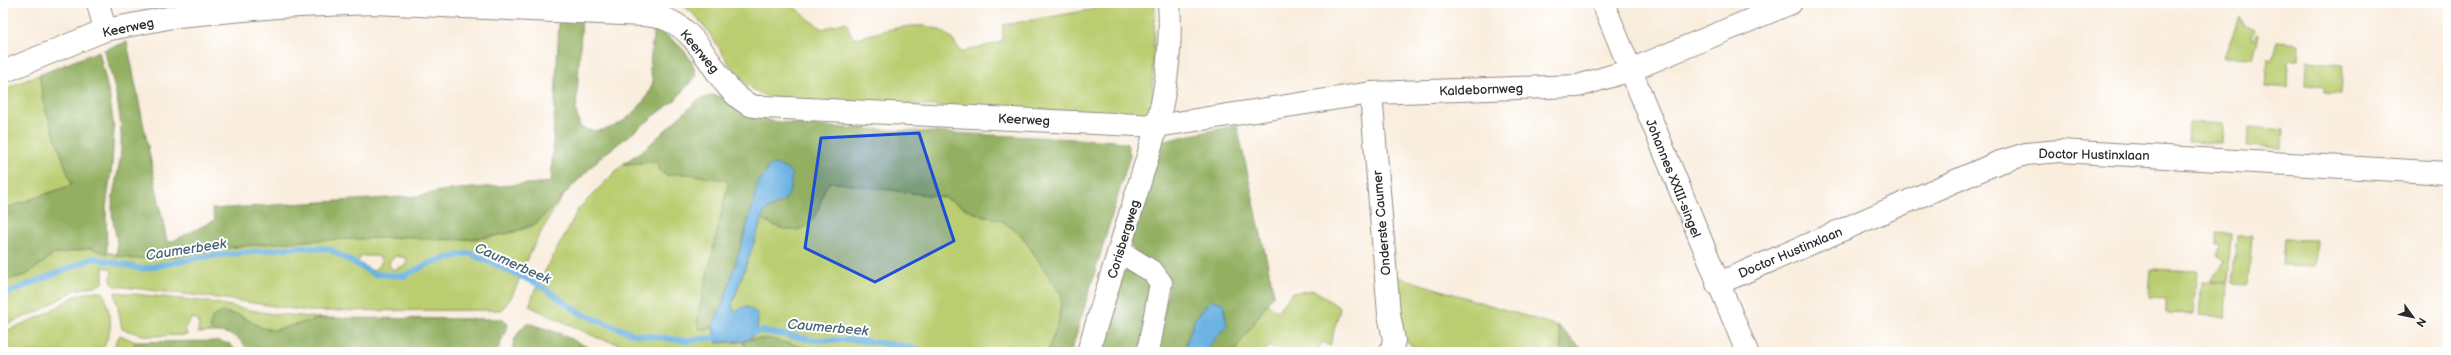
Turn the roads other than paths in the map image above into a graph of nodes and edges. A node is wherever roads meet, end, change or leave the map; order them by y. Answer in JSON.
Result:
{"nodes":[{"id":1,"x":98,"y":3,"type":"edge"},
{"id":2,"x":373,"y":3,"type":"edge"},
{"id":3,"x":1169,"y":3,"type":"edge"},
{"id":4,"x":1603,"y":3,"type":"edge"},
{"id":5,"x":1791,"y":3,"type":"edge"},
{"id":6,"x":623,"y":9,"type":"edge"},
{"id":7,"x":105,"y":30,"type":"junction"},
{"id":8,"x":1631,"y":70,"type":"junction"},
{"id":9,"x":3,"y":72,"type":"edge"},
{"id":10,"x":1370,"y":93,"type":"junction"},
{"id":11,"x":1157,"y":126,"type":"junction"},
{"id":12,"x":2448,"y":173,"type":"edge"},
{"id":13,"x":1119,"y":251,"type":"junction"},
{"id":14,"x":1717,"y":284,"type":"junction"},
{"id":15,"x":1088,"y":352,"type":"edge"},
{"id":16,"x":1148,"y":352,"type":"edge"},
{"id":17,"x":1390,"y":352,"type":"edge"},
{"id":18,"x":1747,"y":352,"type":"edge"}],
"edges":[{"from":1,"to":7,"type":"street"},
{"from":2,"to":6,"type":"street","name":"Keerweg"},
{"from":2,"to":7,"type":"street","name":"Keerweg"},
{"from":3,"to":11,"type":"street","name":"Corisbergweg"},
{"from":4,"to":8,"type":"street","name":"Johannes XXIII-singel"},
{"from":5,"to":8,"type":"street","name":"Kaldebornweg"},
{"from":6,"to":11,"type":"street","name":"Keerweg"},
{"from":7,"to":9,"type":"street","name":"Keerweg"},
{"from":8,"to":10,"type":"street","name":"Kaldebornweg"},
{"from":8,"to":14,"type":"street","name":"Johannes XXIII-singel"},
{"from":10,"to":11,"type":"street","name":"Kaldebornweg"},
{"from":10,"to":17,"type":"street","name":"Onderste Caumer"},
{"from":11,"to":13,"type":"street","name":"Corisbergweg"},
{"from":12,"to":14,"type":"street","name":"Doctor Hustinxlaan"},
{"from":13,"to":15,"type":"street","name":"Corisbergweg"},
{"from":13,"to":16,"type":"street"},
{"from":14,"to":18,"type":"street","name":"Johannes XXIII-singel"}]}
